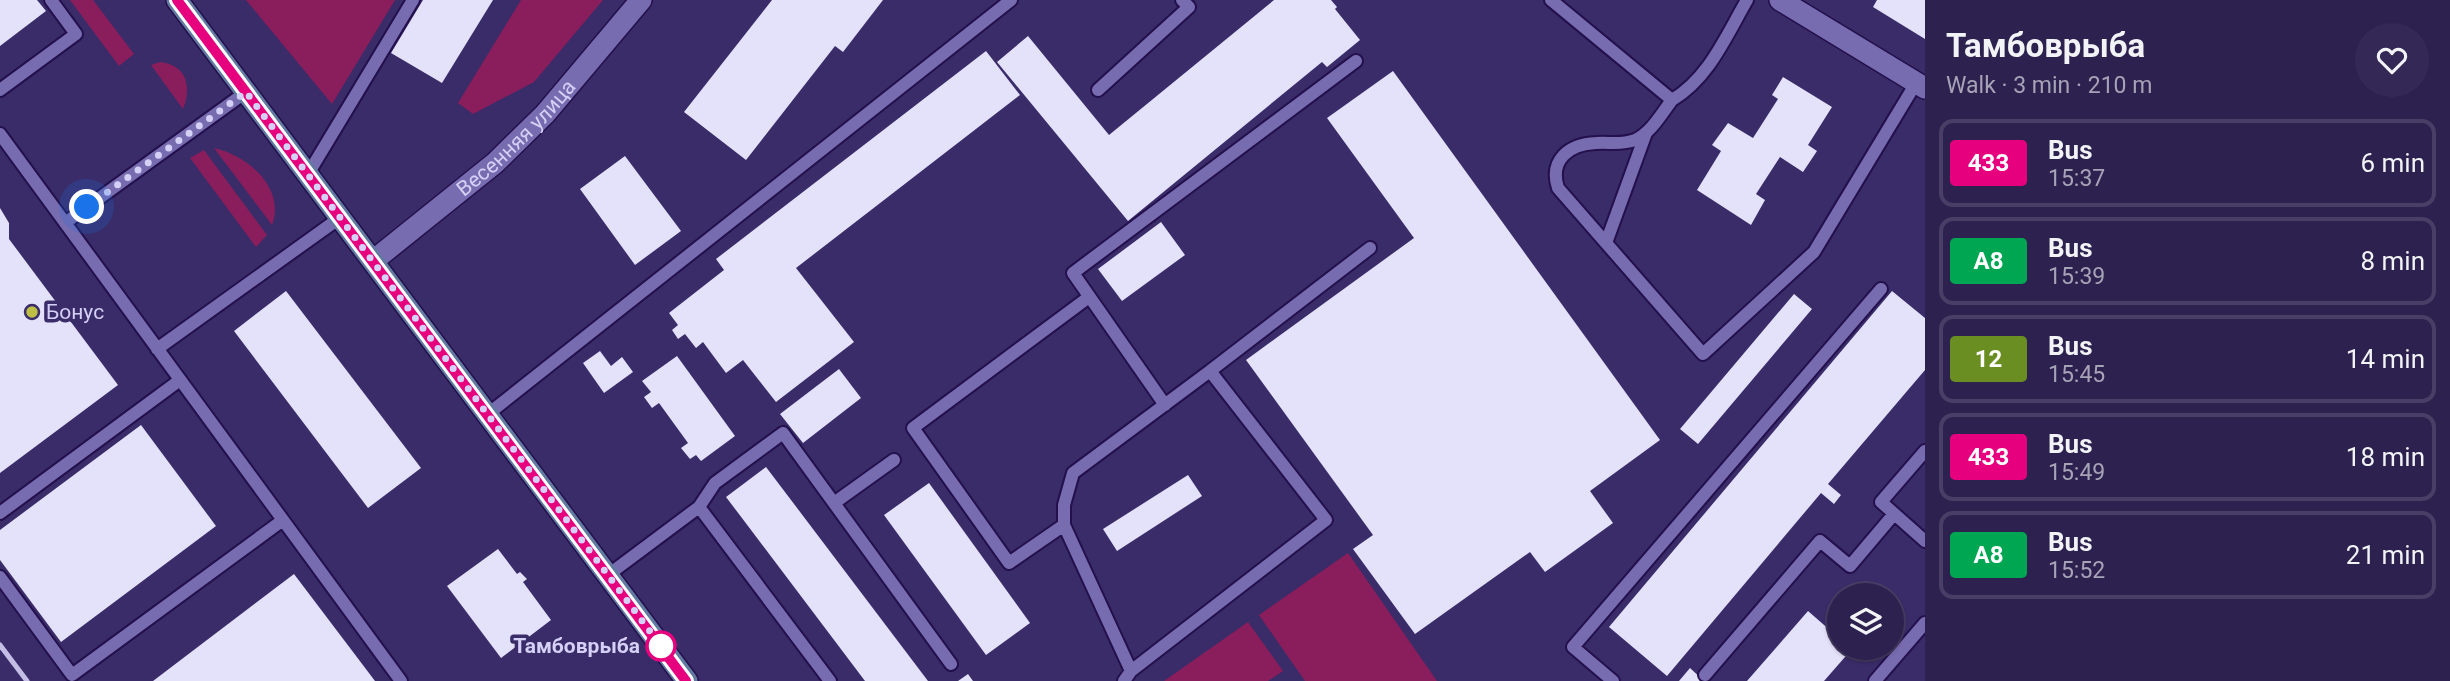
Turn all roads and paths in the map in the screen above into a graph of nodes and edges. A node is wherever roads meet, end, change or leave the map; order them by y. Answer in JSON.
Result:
{"nodes":[{"id":1,"x":51,"y":0,"type":"edge"},
{"id":2,"x":412,"y":0,"type":"edge"},
{"id":3,"x":642,"y":0,"type":"edge"},
{"id":4,"x":1011,"y":0,"type":"edge"},
{"id":5,"x":1182,"y":0,"type":"edge"},
{"id":6,"x":1551,"y":0,"type":"edge"},
{"id":7,"x":1747,"y":0,"type":"edge"},
{"id":8,"x":1780,"y":0,"type":"edge"},
{"id":9,"x":187,"y":5,"type":"edge"},
{"id":10,"x":1356,"y":61,"type":"dead end"},
{"id":11,"x":1921,"y":86,"type":"edge"},
{"id":12,"x":0,"y":90,"type":"edge"},
{"id":13,"x":1098,"y":90,"type":"dead end"},
{"id":14,"x":246,"y":92,"type":"junction"},
{"id":15,"x":1672,"y":100,"type":"junction"},
{"id":16,"x":1646,"y":133,"type":"junction"},
{"id":17,"x":0,"y":134,"type":"edge"},
{"id":18,"x":308,"y":174,"type":"junction"},
{"id":19,"x":341,"y":217,"type":"junction"},
{"id":20,"x":65,"y":223,"type":"junction"},
{"id":21,"x":1606,"y":243,"type":"junction"},
{"id":22,"x":1370,"y":248,"type":"dead end"},
{"id":23,"x":373,"y":261,"type":"junction"},
{"id":24,"x":1881,"y":289,"type":"dead end"},
{"id":25,"x":1089,"y":297,"type":"junction"},
{"id":26,"x":157,"y":349,"type":"junction"},
{"id":27,"x":1210,"y":371,"type":"junction"},
{"id":28,"x":180,"y":380,"type":"junction"},
{"id":29,"x":1165,"y":405,"type":"junction"},
{"id":30,"x":488,"y":414,"type":"junction"},
{"id":31,"x":1925,"y":451,"type":"edge"},
{"id":32,"x":894,"y":460,"type":"dead end"},
{"id":33,"x":834,"y":503,"type":"junction"},
{"id":34,"x":699,"y":506,"type":"junction"},
{"id":35,"x":0,"y":513,"type":"edge"},
{"id":36,"x":1894,"y":514,"type":"junction"},
{"id":37,"x":283,"y":520,"type":"junction"},
{"id":38,"x":1064,"y":525,"type":"junction"},
{"id":39,"x":1925,"y":541,"type":"edge"},
{"id":40,"x":608,"y":575,"type":"junction"},
{"id":41,"x":0,"y":577,"type":"edge"},
{"id":42,"x":1925,"y":623,"type":"edge"},
{"id":43,"x":951,"y":664,"type":"dead end"},
{"id":44,"x":1600,"y":670,"type":"junction"},
{"id":45,"x":1705,"y":675,"type":"dead end"},
{"id":46,"x":1128,"y":676,"type":"edge"},
{"id":47,"x":683,"y":680,"type":"edge"},
{"id":48,"x":401,"y":681,"type":"edge"},
{"id":49,"x":830,"y":681,"type":"edge"},
{"id":50,"x":1590,"y":681,"type":"edge"},
{"id":51,"x":1613,"y":681,"type":"edge"},
{"id":52,"x":1875,"y":681,"type":"edge"}],
"edges":[{"from":1,"to":12,"type":"lane"},
{"from":2,"to":18,"type":"lane"},
{"from":3,"to":23,"type":"street","name":"Весенняя улица"},
{"from":4,"to":30,"type":"lane"},
{"from":5,"to":13,"type":"lane"},
{"from":6,"to":15,"type":"lane"},
{"from":7,"to":15,"type":"lane"},
{"from":8,"to":11,"type":"street"},
{"from":9,"to":14,"type":"main road"},
{"from":10,"to":25,"type":"lane"},
{"from":11,"to":21,"type":"lane"},
{"from":14,"to":18,"type":"main road"},
{"from":14,"to":20,"type":"lane"},
{"from":15,"to":16,"type":"lane"},
{"from":16,"to":21,"type":"lane"},
{"from":16,"to":21,"type":"lane"},
{"from":17,"to":20,"type":"lane"},
{"from":18,"to":19,"type":"main road"},
{"from":19,"to":23,"type":"main road"},
{"from":19,"to":26,"type":"lane"},
{"from":20,"to":26,"type":"lane"},
{"from":22,"to":27,"type":"lane"},
{"from":23,"to":30,"type":"main road"},
{"from":24,"to":44,"type":"lane"},
{"from":25,"to":29,"type":"lane"},
{"from":25,"to":38,"type":"lane"},
{"from":26,"to":28,"type":"lane"},
{"from":27,"to":29,"type":"lane"},
{"from":27,"to":46,"type":"lane"},
{"from":28,"to":35,"type":"lane"},
{"from":28,"to":37,"type":"lane"},
{"from":29,"to":38,"type":"lane"},
{"from":30,"to":40,"type":"main road"},
{"from":31,"to":36,"type":"lane"},
{"from":32,"to":33,"type":"lane"},
{"from":33,"to":34,"type":"lane"},
{"from":33,"to":43,"type":"lane"},
{"from":34,"to":40,"type":"lane"},
{"from":34,"to":49,"type":"lane"},
{"from":36,"to":39,"type":"lane"},
{"from":36,"to":45,"type":"lane"},
{"from":37,"to":41,"type":"lane"},
{"from":37,"to":48,"type":"lane"},
{"from":38,"to":46,"type":"lane"},
{"from":40,"to":47,"type":"main road"},
{"from":42,"to":52,"type":"lane"},
{"from":44,"to":50,"type":"lane"},
{"from":44,"to":51,"type":"lane"}]}
